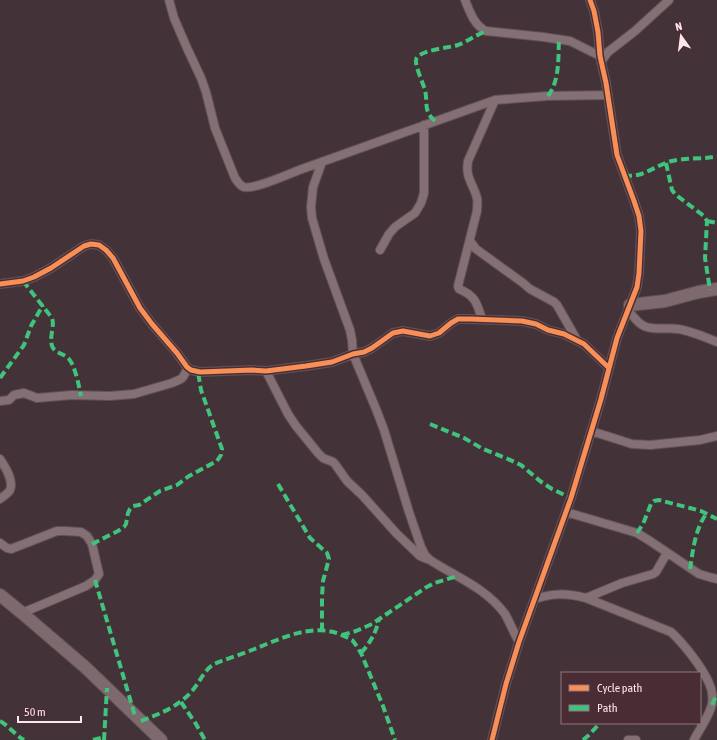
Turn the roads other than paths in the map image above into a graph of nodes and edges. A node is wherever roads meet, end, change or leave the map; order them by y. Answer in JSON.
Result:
{"nodes":[{"id":1,"x":169,"y":0,"type":"edge"},
{"id":2,"x":465,"y":0,"type":"edge"},
{"id":3,"x":590,"y":0,"type":"edge"},
{"id":4,"x":670,"y":0,"type":"edge"},
{"id":5,"x":600,"y":59,"type":"junction"},
{"id":6,"x":608,"y":95,"type":"junction"},
{"id":7,"x":495,"y":100,"type":"junction"},
{"id":8,"x":424,"y":125,"type":"junction"},
{"id":9,"x":322,"y":162,"type":"junction"},
{"id":10,"x":470,"y":241,"type":"junction"},
{"id":11,"x":380,"y":250,"type":"dead end"},
{"id":12,"x":0,"y":284,"type":"edge"},
{"id":13,"x":717,"y":289,"type":"edge"},
{"id":14,"x":629,"y":308,"type":"junction"},
{"id":15,"x":482,"y":319,"type":"junction"},
{"id":16,"x":577,"y":340,"type":"junction"},
{"id":17,"x":717,"y":342,"type":"edge"},
{"id":18,"x":353,"y":354,"type":"junction"},
{"id":19,"x":188,"y":368,"type":"junction"},
{"id":20,"x":609,"y":368,"type":"junction"},
{"id":21,"x":266,"y":371,"type":"junction"},
{"id":22,"x":0,"y":402,"type":"edge"},
{"id":23,"x":591,"y":431,"type":"junction"},
{"id":24,"x":717,"y":436,"type":"edge"},
{"id":25,"x":0,"y":459,"type":"edge"},
{"id":26,"x":0,"y":499,"type":"edge"},
{"id":27,"x":566,"y":512,"type":"junction"},
{"id":28,"x":0,"y":544,"type":"edge"},
{"id":29,"x":667,"y":553,"type":"junction"},
{"id":30,"x":430,"y":560,"type":"junction"},
{"id":31,"x":717,"y":579,"type":"edge"},
{"id":32,"x":0,"y":595,"type":"edge"},
{"id":33,"x":586,"y":598,"type":"junction"},
{"id":34,"x":534,"y":600,"type":"junction"},
{"id":35,"x":22,"y":613,"type":"junction"},
{"id":36,"x":519,"y":642,"type":"junction"},
{"id":37,"x":161,"y":740,"type":"edge"},
{"id":38,"x":492,"y":740,"type":"edge"},
{"id":39,"x":628,"y":740,"type":"edge"},
{"id":40,"x":636,"y":740,"type":"edge"},
{"id":41,"x":694,"y":740,"type":"edge"}],
"edges":[{"from":1,"to":9,"type":"street"},
{"from":2,"to":5,"type":"street"},
{"from":3,"to":5,"type":"street"},
{"from":4,"to":5,"type":"street"},
{"from":5,"to":6,"type":"street"},
{"from":6,"to":7,"type":"street"},
{"from":6,"to":14,"type":"street"},
{"from":7,"to":8,"type":"street"},
{"from":7,"to":10,"type":"street"},
{"from":8,"to":9,"type":"street"},
{"from":8,"to":11,"type":"street"},
{"from":9,"to":18,"type":"street"},
{"from":10,"to":15,"type":"street"},
{"from":10,"to":16,"type":"street"},
{"from":12,"to":19,"type":"street"},
{"from":13,"to":14,"type":"street"},
{"from":14,"to":17,"type":"street"},
{"from":14,"to":20,"type":"street"},
{"from":15,"to":16,"type":"street"},
{"from":15,"to":18,"type":"street"},
{"from":16,"to":20,"type":"street"},
{"from":18,"to":21,"type":"street"},
{"from":18,"to":30,"type":"street"},
{"from":19,"to":21,"type":"street"},
{"from":19,"to":22,"type":"street"},
{"from":20,"to":23,"type":"street"},
{"from":21,"to":30,"type":"street"},
{"from":23,"to":24,"type":"street"},
{"from":23,"to":27,"type":"street"},
{"from":25,"to":26,"type":"street"},
{"from":27,"to":29,"type":"street"},
{"from":27,"to":34,"type":"street"},
{"from":28,"to":35,"type":"street"},
{"from":29,"to":31,"type":"street"},
{"from":29,"to":33,"type":"street"},
{"from":30,"to":36,"type":"street"},
{"from":32,"to":35,"type":"street"},
{"from":33,"to":34,"type":"street"},
{"from":33,"to":41,"type":"street"},
{"from":34,"to":36,"type":"street"},
{"from":35,"to":37,"type":"street"},
{"from":36,"to":38,"type":"street"},
{"from":39,"to":40,"type":"street"}]}
